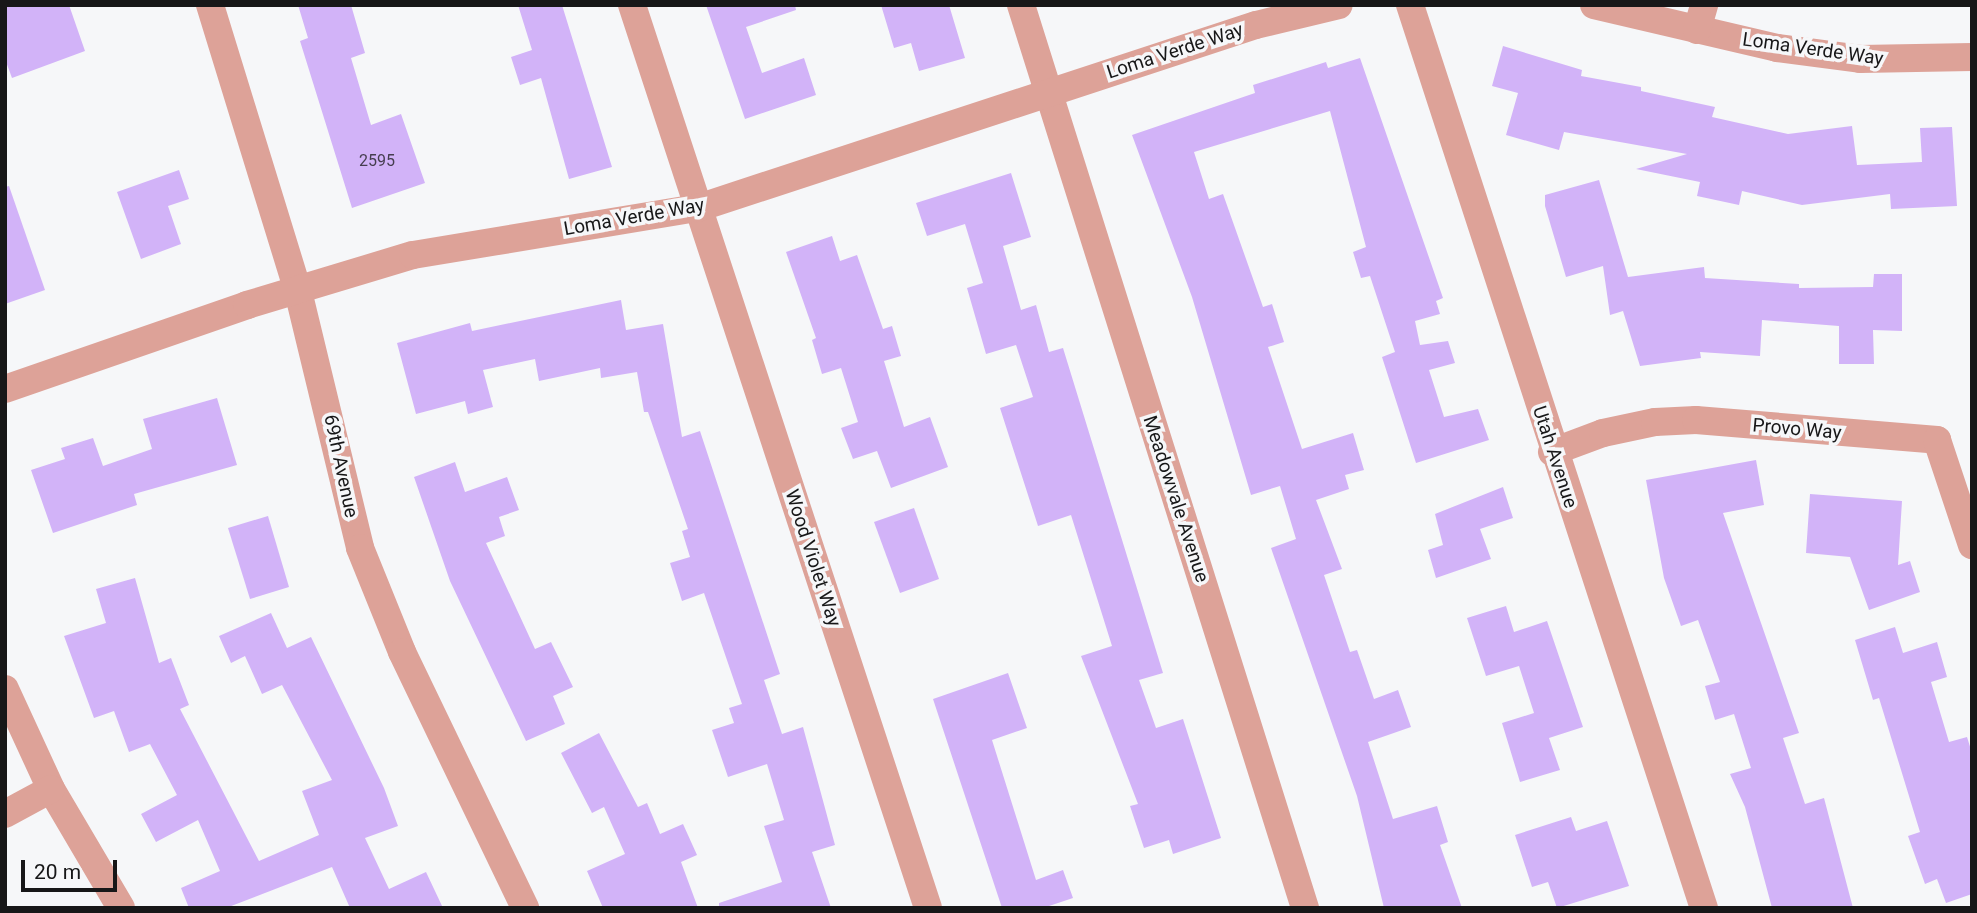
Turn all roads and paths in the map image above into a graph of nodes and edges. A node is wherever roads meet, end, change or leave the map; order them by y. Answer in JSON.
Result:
{"nodes":[{"id":1,"x":210,"y":5,"type":"edge"},
{"id":2,"x":632,"y":5,"type":"edge"},
{"id":3,"x":1021,"y":5,"type":"edge"},
{"id":4,"x":1339,"y":5,"type":"edge"},
{"id":5,"x":1410,"y":5,"type":"edge"},
{"id":6,"x":1594,"y":5,"type":"edge"},
{"id":7,"x":1700,"y":18,"type":"edge"},
{"id":8,"x":1972,"y":57,"type":"edge"},
{"id":9,"x":1047,"y":91,"type":"junction"},
{"id":10,"x":698,"y":208,"type":"junction"},
{"id":11,"x":298,"y":290,"type":"junction"},
{"id":12,"x":5,"y":388,"type":"edge"},
{"id":13,"x":1552,"y":452,"type":"junction"},
{"id":14,"x":1972,"y":545,"type":"edge"},
{"id":15,"x":5,"y":689,"type":"edge"},
{"id":16,"x":51,"y":789,"type":"junction"},
{"id":17,"x":5,"y":814,"type":"edge"},
{"id":18,"x":121,"y":908,"type":"edge"},
{"id":19,"x":525,"y":908,"type":"edge"},
{"id":20,"x":928,"y":908,"type":"edge"},
{"id":21,"x":1305,"y":908,"type":"edge"},
{"id":22,"x":1704,"y":908,"type":"edge"}],
"edges":[{"from":1,"to":11,"type":"street","name":"69th Avenue"},
{"from":2,"to":10,"type":"street","name":"Wood Violet Way"},
{"from":3,"to":9,"type":"street","name":"Meadowvale Avenue"},
{"from":4,"to":9,"type":"street","name":"Loma Verde Way"},
{"from":5,"to":13,"type":"street","name":"Utah Avenue"},
{"from":6,"to":7,"type":"street","name":"Loma Verde Way"},
{"from":7,"to":8,"type":"street","name":"Loma Verde Way"},
{"from":9,"to":10,"type":"street","name":"Loma Verde Way"},
{"from":9,"to":21,"type":"street","name":"Meadowvale Avenue"},
{"from":10,"to":11,"type":"street","name":"Loma Verde Way"},
{"from":10,"to":20,"type":"street","name":"Wood Violet Way"},
{"from":11,"to":12,"type":"street","name":"Loma Verde Way"},
{"from":11,"to":19,"type":"street","name":"69th Avenue"},
{"from":13,"to":14,"type":"street","name":"Provo Way"},
{"from":13,"to":22,"type":"street","name":"Utah Avenue"},
{"from":15,"to":16,"type":"street"},
{"from":16,"to":17,"type":"street"},
{"from":16,"to":18,"type":"street"}]}
